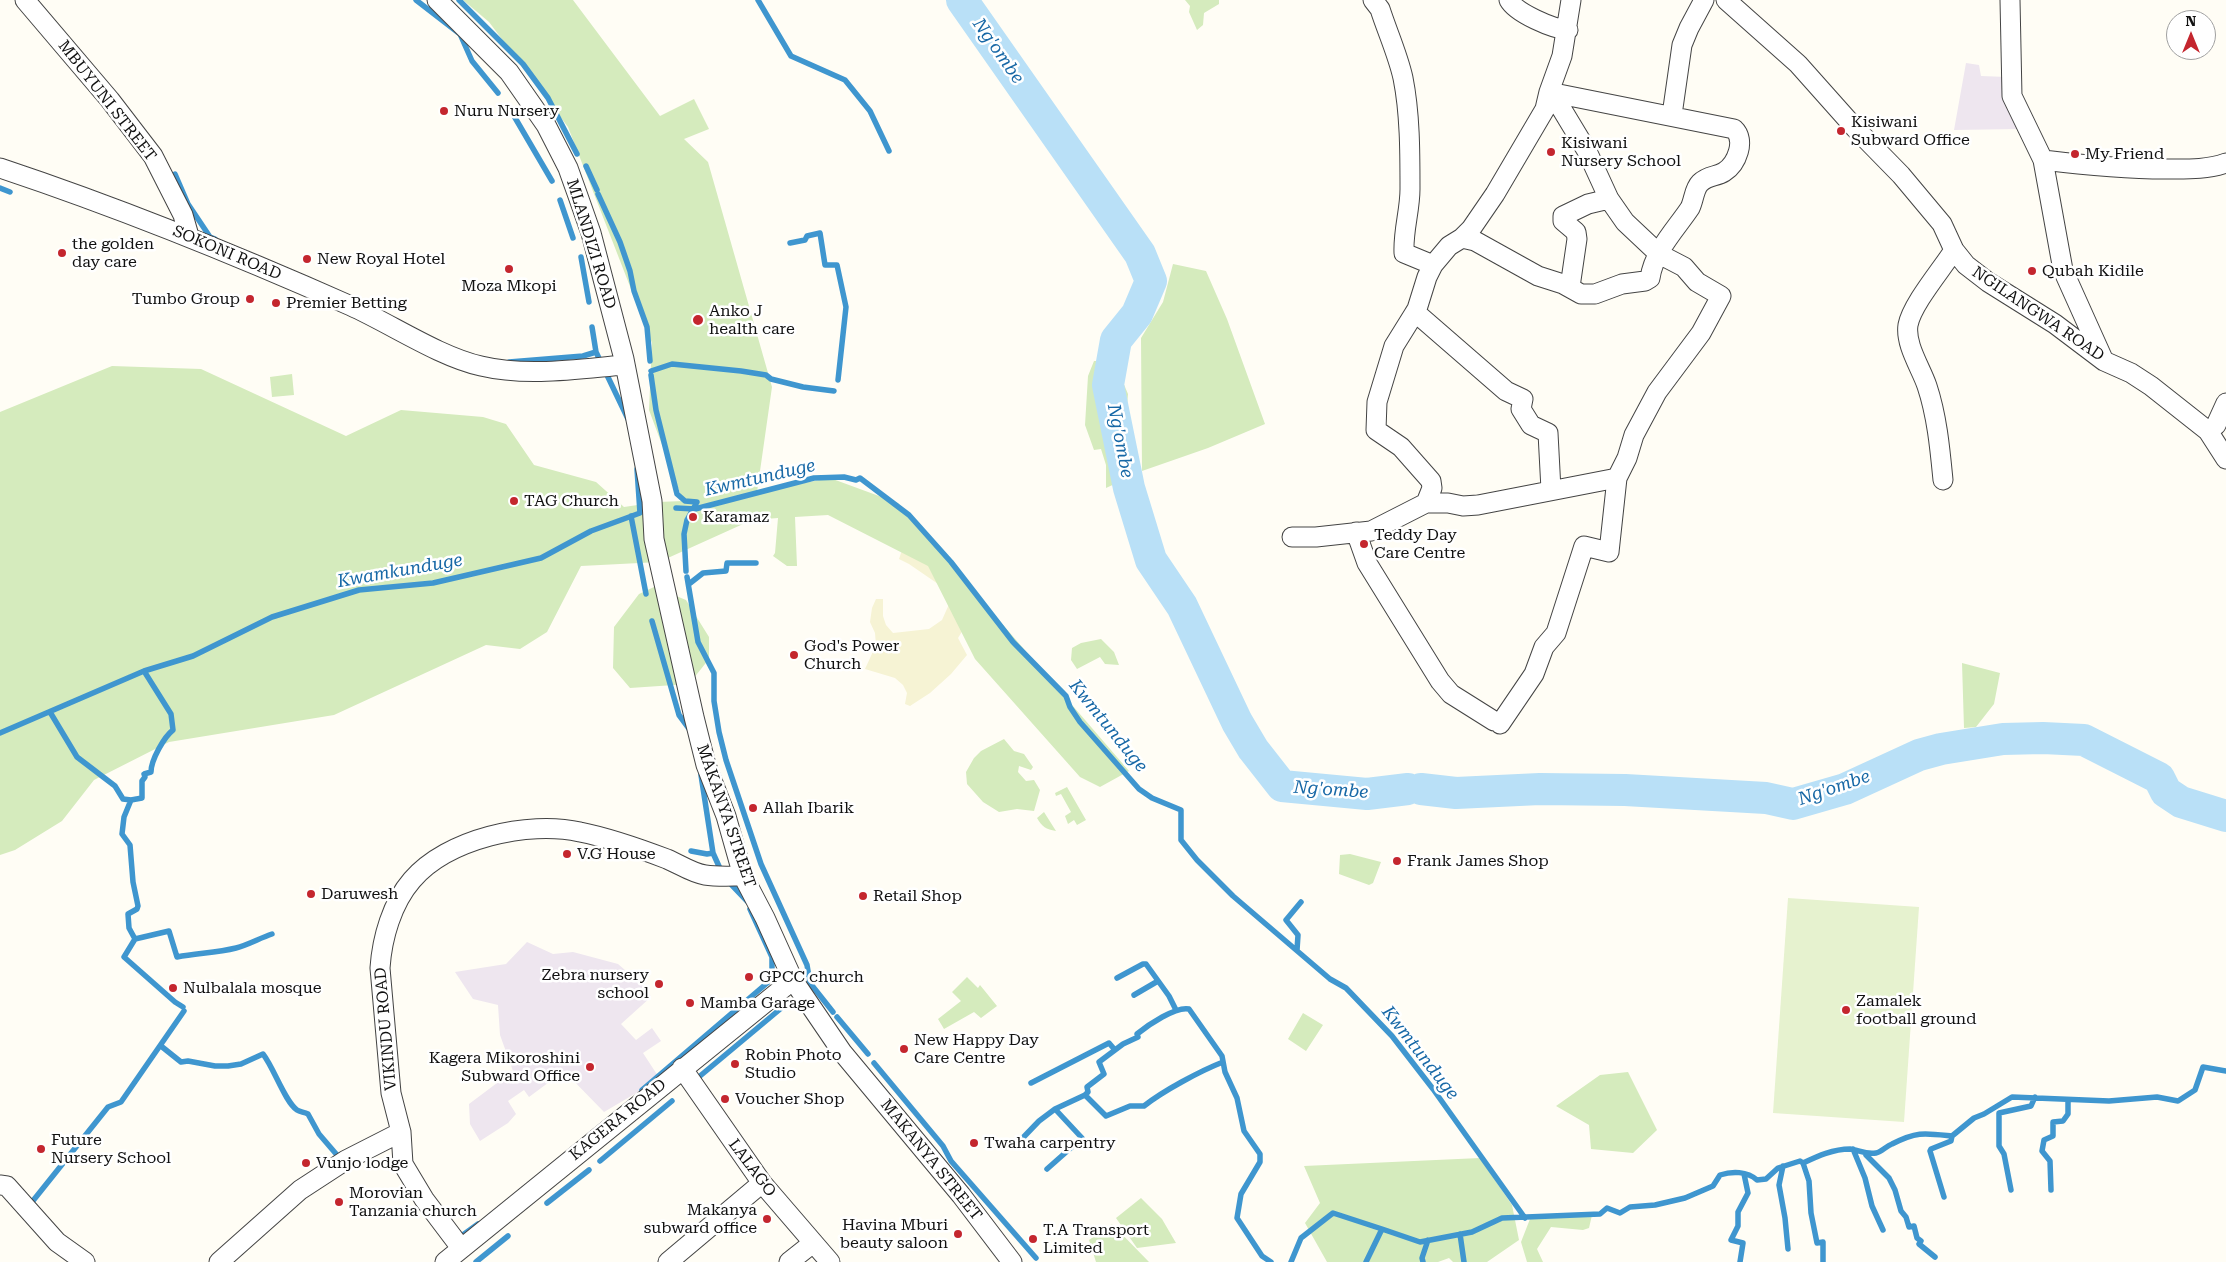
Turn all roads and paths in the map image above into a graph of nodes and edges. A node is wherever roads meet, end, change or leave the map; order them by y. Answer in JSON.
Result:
{"nodes":[{"id":1,"x":25,"y":0,"type":"edge"},
{"id":2,"x":437,"y":0,"type":"edge"},
{"id":3,"x":1373,"y":0,"type":"edge"},
{"id":4,"x":1510,"y":0,"type":"edge"},
{"id":5,"x":1572,"y":0,"type":"edge"},
{"id":6,"x":1704,"y":0,"type":"edge"},
{"id":7,"x":1726,"y":0,"type":"edge"},
{"id":8,"x":2010,"y":0,"type":"edge"},
{"id":9,"x":1568,"y":30,"type":"junction"},
{"id":10,"x":1550,"y":92,"type":"junction"},
{"id":11,"x":1672,"y":115,"type":"junction"},
{"id":12,"x":2043,"y":160,"type":"junction"},
{"id":13,"x":2226,"y":163,"type":"edge"},
{"id":14,"x":0,"y":168,"type":"edge"},
{"id":15,"x":1609,"y":199,"type":"junction"},
{"id":16,"x":189,"y":236,"type":"junction"},
{"id":17,"x":1462,"y":238,"type":"junction"},
{"id":18,"x":1954,"y":250,"type":"junction"},
{"id":19,"x":1659,"y":254,"type":"junction"},
{"id":20,"x":1433,"y":265,"type":"junction"},
{"id":21,"x":1570,"y":287,"type":"junction"},
{"id":22,"x":1415,"y":312,"type":"junction"},
{"id":23,"x":2104,"y":360,"type":"junction"},
{"id":24,"x":624,"y":365,"type":"junction"},
{"id":25,"x":2226,"y":402,"type":"edge"},
{"id":26,"x":2208,"y":431,"type":"junction"},
{"id":27,"x":2226,"y":459,"type":"edge"},
{"id":28,"x":1617,"y":478,"type":"junction"},
{"id":29,"x":1943,"y":480,"type":"dead end"},
{"id":30,"x":1551,"y":490,"type":"junction"},
{"id":31,"x":652,"y":501,"type":"joint"},
{"id":32,"x":1426,"y":503,"type":"junction"},
{"id":33,"x":1356,"y":532,"type":"junction"},
{"id":34,"x":1292,"y":536,"type":"dead end"},
{"id":35,"x":743,"y":876,"type":"junction"},
{"id":36,"x":793,"y":980,"type":"junction"},
{"id":37,"x":682,"y":1068,"type":"junction"},
{"id":38,"x":400,"y":1132,"type":"junction"},
{"id":39,"x":762,"y":1183,"type":"junction"},
{"id":40,"x":0,"y":1185,"type":"edge"},
{"id":41,"x":813,"y":1243,"type":"junction"},
{"id":42,"x":461,"y":1248,"type":"junction"},
{"id":43,"x":1004,"y":1259,"type":"edge"},
{"id":44,"x":85,"y":1262,"type":"edge"},
{"id":45,"x":219,"y":1262,"type":"edge"},
{"id":46,"x":445,"y":1262,"type":"edge"},
{"id":47,"x":668,"y":1262,"type":"edge"},
{"id":48,"x":789,"y":1262,"type":"edge"},
{"id":49,"x":830,"y":1262,"type":"edge"}],
"edges":[{"from":1,"to":16,"type":"street","name":"MBUYUNI STREET"},
{"from":2,"to":24,"type":"street","name":"MLANDIZI ROAD"},
{"from":3,"to":20,"type":"street"},
{"from":4,"to":9,"type":"street"},
{"from":5,"to":9,"type":"street"},
{"from":6,"to":11,"type":"street"},
{"from":7,"to":18,"type":"street","name":"NGILANGWA ROAD"},
{"from":8,"to":12,"type":"street"},
{"from":9,"to":10,"type":"street"},
{"from":10,"to":11,"type":"street"},
{"from":10,"to":15,"type":"street"},
{"from":10,"to":17,"type":"street"},
{"from":11,"to":19,"type":"street"},
{"from":12,"to":13,"type":"street"},
{"from":12,"to":23,"type":"street"},
{"from":14,"to":16,"type":"street","name":"SOKONI ROAD"},
{"from":15,"to":19,"type":"street"},
{"from":15,"to":21,"type":"street"},
{"from":16,"to":24,"type":"street","name":"SOKONI ROAD"},
{"from":17,"to":20,"type":"street"},
{"from":17,"to":21,"type":"street"},
{"from":18,"to":23,"type":"street","name":"NGILANGWA ROAD"},
{"from":18,"to":29,"type":"street"},
{"from":19,"to":21,"type":"street"},
{"from":19,"to":28,"type":"street"},
{"from":20,"to":22,"type":"street"},
{"from":22,"to":30,"type":"street"},
{"from":22,"to":32,"type":"street"},
{"from":23,"to":26,"type":"street","name":"NGILANGWA ROAD"},
{"from":24,"to":31,"type":"street","name":"MLANDIZI ROAD"},
{"from":25,"to":26,"type":"street"},
{"from":26,"to":27,"type":"street","name":"NGILANGWA ROAD"},
{"from":28,"to":30,"type":"street"},
{"from":28,"to":33,"type":"street"},
{"from":30,"to":32,"type":"street"},
{"from":31,"to":35,"type":"street","name":"MAKANYA STREET"},
{"from":32,"to":33,"type":"street"},
{"from":33,"to":34,"type":"street"},
{"from":35,"to":36,"type":"street","name":"MAKANYA STREET"},
{"from":35,"to":38,"type":"street","name":"VIKINDU ROAD"},
{"from":36,"to":37,"type":"street","name":"KAGERA ROAD"},
{"from":36,"to":43,"type":"street","name":"MAKANYA STREET"},
{"from":37,"to":39,"type":"street","name":"LALAGO"},
{"from":37,"to":42,"type":"street","name":"KAGERA ROAD"},
{"from":38,"to":42,"type":"street","name":"VIKINDU ROAD"},
{"from":38,"to":45,"type":"street"},
{"from":39,"to":41,"type":"street","name":"LALAGO"},
{"from":39,"to":47,"type":"street"},
{"from":40,"to":44,"type":"street"},
{"from":41,"to":48,"type":"street"},
{"from":41,"to":49,"type":"street","name":"LALAGO"},
{"from":42,"to":46,"type":"street","name":"KAGERA ROAD"}]}
